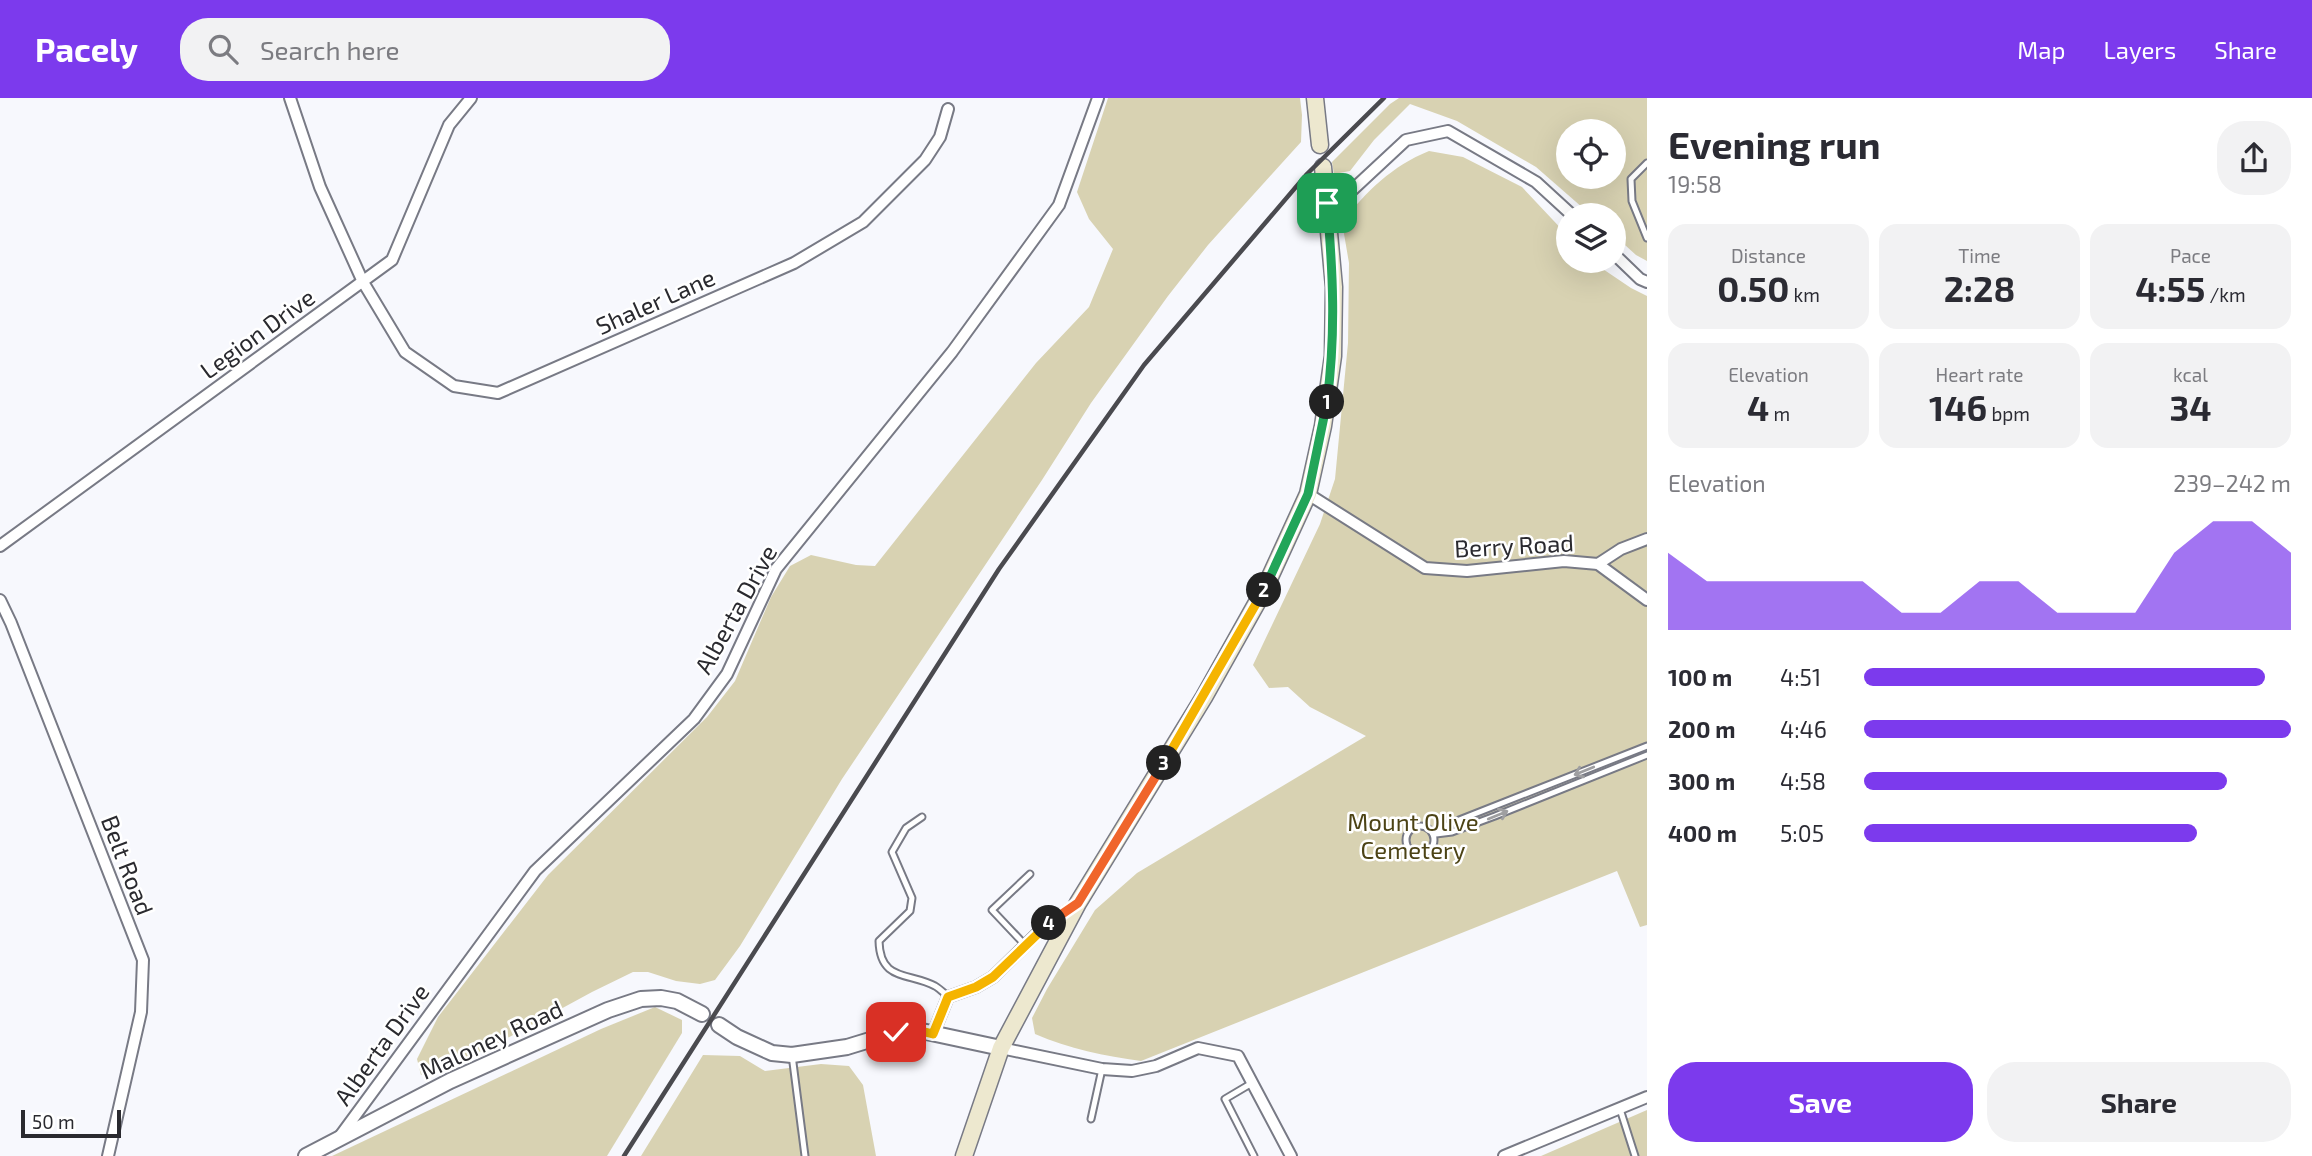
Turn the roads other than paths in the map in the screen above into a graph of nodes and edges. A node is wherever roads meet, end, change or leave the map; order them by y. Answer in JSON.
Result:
{"nodes":[{"id":1,"x":290,"y":98,"type":"edge"},
{"id":2,"x":471,"y":98,"type":"edge"},
{"id":3,"x":1098,"y":98,"type":"edge"},
{"id":4,"x":1315,"y":98,"type":"edge"},
{"id":5,"x":948,"y":109,"type":"dead end"},
{"id":6,"x":1320,"y":145,"type":"dead end"},
{"id":7,"x":1647,"y":163,"type":"edge"},
{"id":8,"x":1323,"y":167,"type":"dead end"},
{"id":9,"x":1327,"y":203,"type":"junction"},
{"id":10,"x":1559,"y":203,"type":"edge"},
{"id":11,"x":1647,"y":239,"type":"edge"},
{"id":12,"x":1626,"y":266,"type":"edge"},
{"id":13,"x":363,"y":282,"type":"junction"},
{"id":14,"x":1647,"y":282,"type":"edge"},
{"id":15,"x":1308,"y":494,"type":"junction"},
{"id":16,"x":1647,"y":539,"type":"edge"},
{"id":17,"x":0,"y":546,"type":"edge"},
{"id":18,"x":1598,"y":564,"type":"junction"},
{"id":19,"x":0,"y":600,"type":"edge"},
{"id":20,"x":1647,"y":600,"type":"edge"},
{"id":21,"x":1647,"y":746,"type":"edge"},
{"id":22,"x":1647,"y":755,"type":"edge"},
{"id":23,"x":922,"y":817,"type":"dead end"},
{"id":24,"x":1433,"y":834,"type":"junction"},
{"id":25,"x":1030,"y":874,"type":"dead end"},
{"id":26,"x":1078,"y":903,"type":"junction"},
{"id":27,"x":1026,"y":946,"type":"junction"},
{"id":28,"x":949,"y":997,"type":"junction"},
{"id":29,"x":702,"y":1014,"type":"dead end"},
{"id":30,"x":719,"y":1025,"type":"dead end"},
{"id":31,"x":933,"y":1034,"type":"junction"},
{"id":32,"x":1001,"y":1048,"type":"junction"},
{"id":33,"x":792,"y":1055,"type":"junction"},
{"id":34,"x":1102,"y":1069,"type":"junction"},
{"id":35,"x":1252,"y":1083,"type":"junction"},
{"id":36,"x":1647,"y":1097,"type":"edge"},
{"id":37,"x":1620,"y":1109,"type":"junction"},
{"id":38,"x":1091,"y":1119,"type":"dead end"},
{"id":39,"x":336,"y":1141,"type":"junction"},
{"id":40,"x":108,"y":1156,"type":"edge"},
{"id":41,"x":306,"y":1156,"type":"edge"},
{"id":42,"x":805,"y":1156,"type":"edge"},
{"id":43,"x":964,"y":1156,"type":"edge"},
{"id":44,"x":1254,"y":1156,"type":"edge"},
{"id":45,"x":1290,"y":1156,"type":"edge"},
{"id":46,"x":1504,"y":1156,"type":"edge"},
{"id":47,"x":1635,"y":1156,"type":"edge"}],
"edges":[{"from":1,"to":13,"type":"street","name":"Shaler Lane"},
{"from":2,"to":13,"type":"street","name":"Legion Drive"},
{"from":3,"to":39,"type":"street","name":"Alberta Drive"},
{"from":4,"to":6,"type":"main road"},
{"from":5,"to":13,"type":"street","name":"Shaler Lane"},
{"from":7,"to":11,"type":"lane"},
{"from":8,"to":9,"type":"main road"},
{"from":9,"to":10,"type":"street"},
{"from":9,"to":15,"type":"main road"},
{"from":12,"to":14,"type":"street"},
{"from":13,"to":17,"type":"street","name":"Legion Drive"},
{"from":15,"to":18,"type":"street","name":"Berry Road"},
{"from":15,"to":26,"type":"main road"},
{"from":16,"to":18,"type":"street"},
{"from":18,"to":20,"type":"street","name":"Berry Road"},
{"from":19,"to":40,"type":"street","name":"Belt Road"},
{"from":21,"to":24,"type":"lane","one_way":true},
{"from":24,"to":22,"type":"lane","one_way":true},
{"from":23,"to":28,"type":"lane"},
{"from":24,"to":24,"type":"lane"},
{"from":25,"to":27,"type":"lane"},
{"from":26,"to":27,"type":"street"},
{"from":26,"to":32,"type":"main road"},
{"from":27,"to":28,"type":"street"},
{"from":28,"to":31,"type":"street"},
{"from":29,"to":39,"type":"street","name":"Maloney Road"},
{"from":30,"to":33,"type":"street"},
{"from":31,"to":32,"type":"street"},
{"from":31,"to":33,"type":"street"},
{"from":32,"to":34,"type":"street"},
{"from":32,"to":43,"type":"main road"},
{"from":33,"to":42,"type":"lane"},
{"from":34,"to":35,"type":"street"},
{"from":34,"to":38,"type":"lane"},
{"from":35,"to":44,"type":"lane"},
{"from":35,"to":45,"type":"street"},
{"from":36,"to":37,"type":"street"},
{"from":37,"to":46,"type":"street"},
{"from":37,"to":47,"type":"lane"},
{"from":39,"to":41,"type":"street","name":"Maloney Road"}]}
